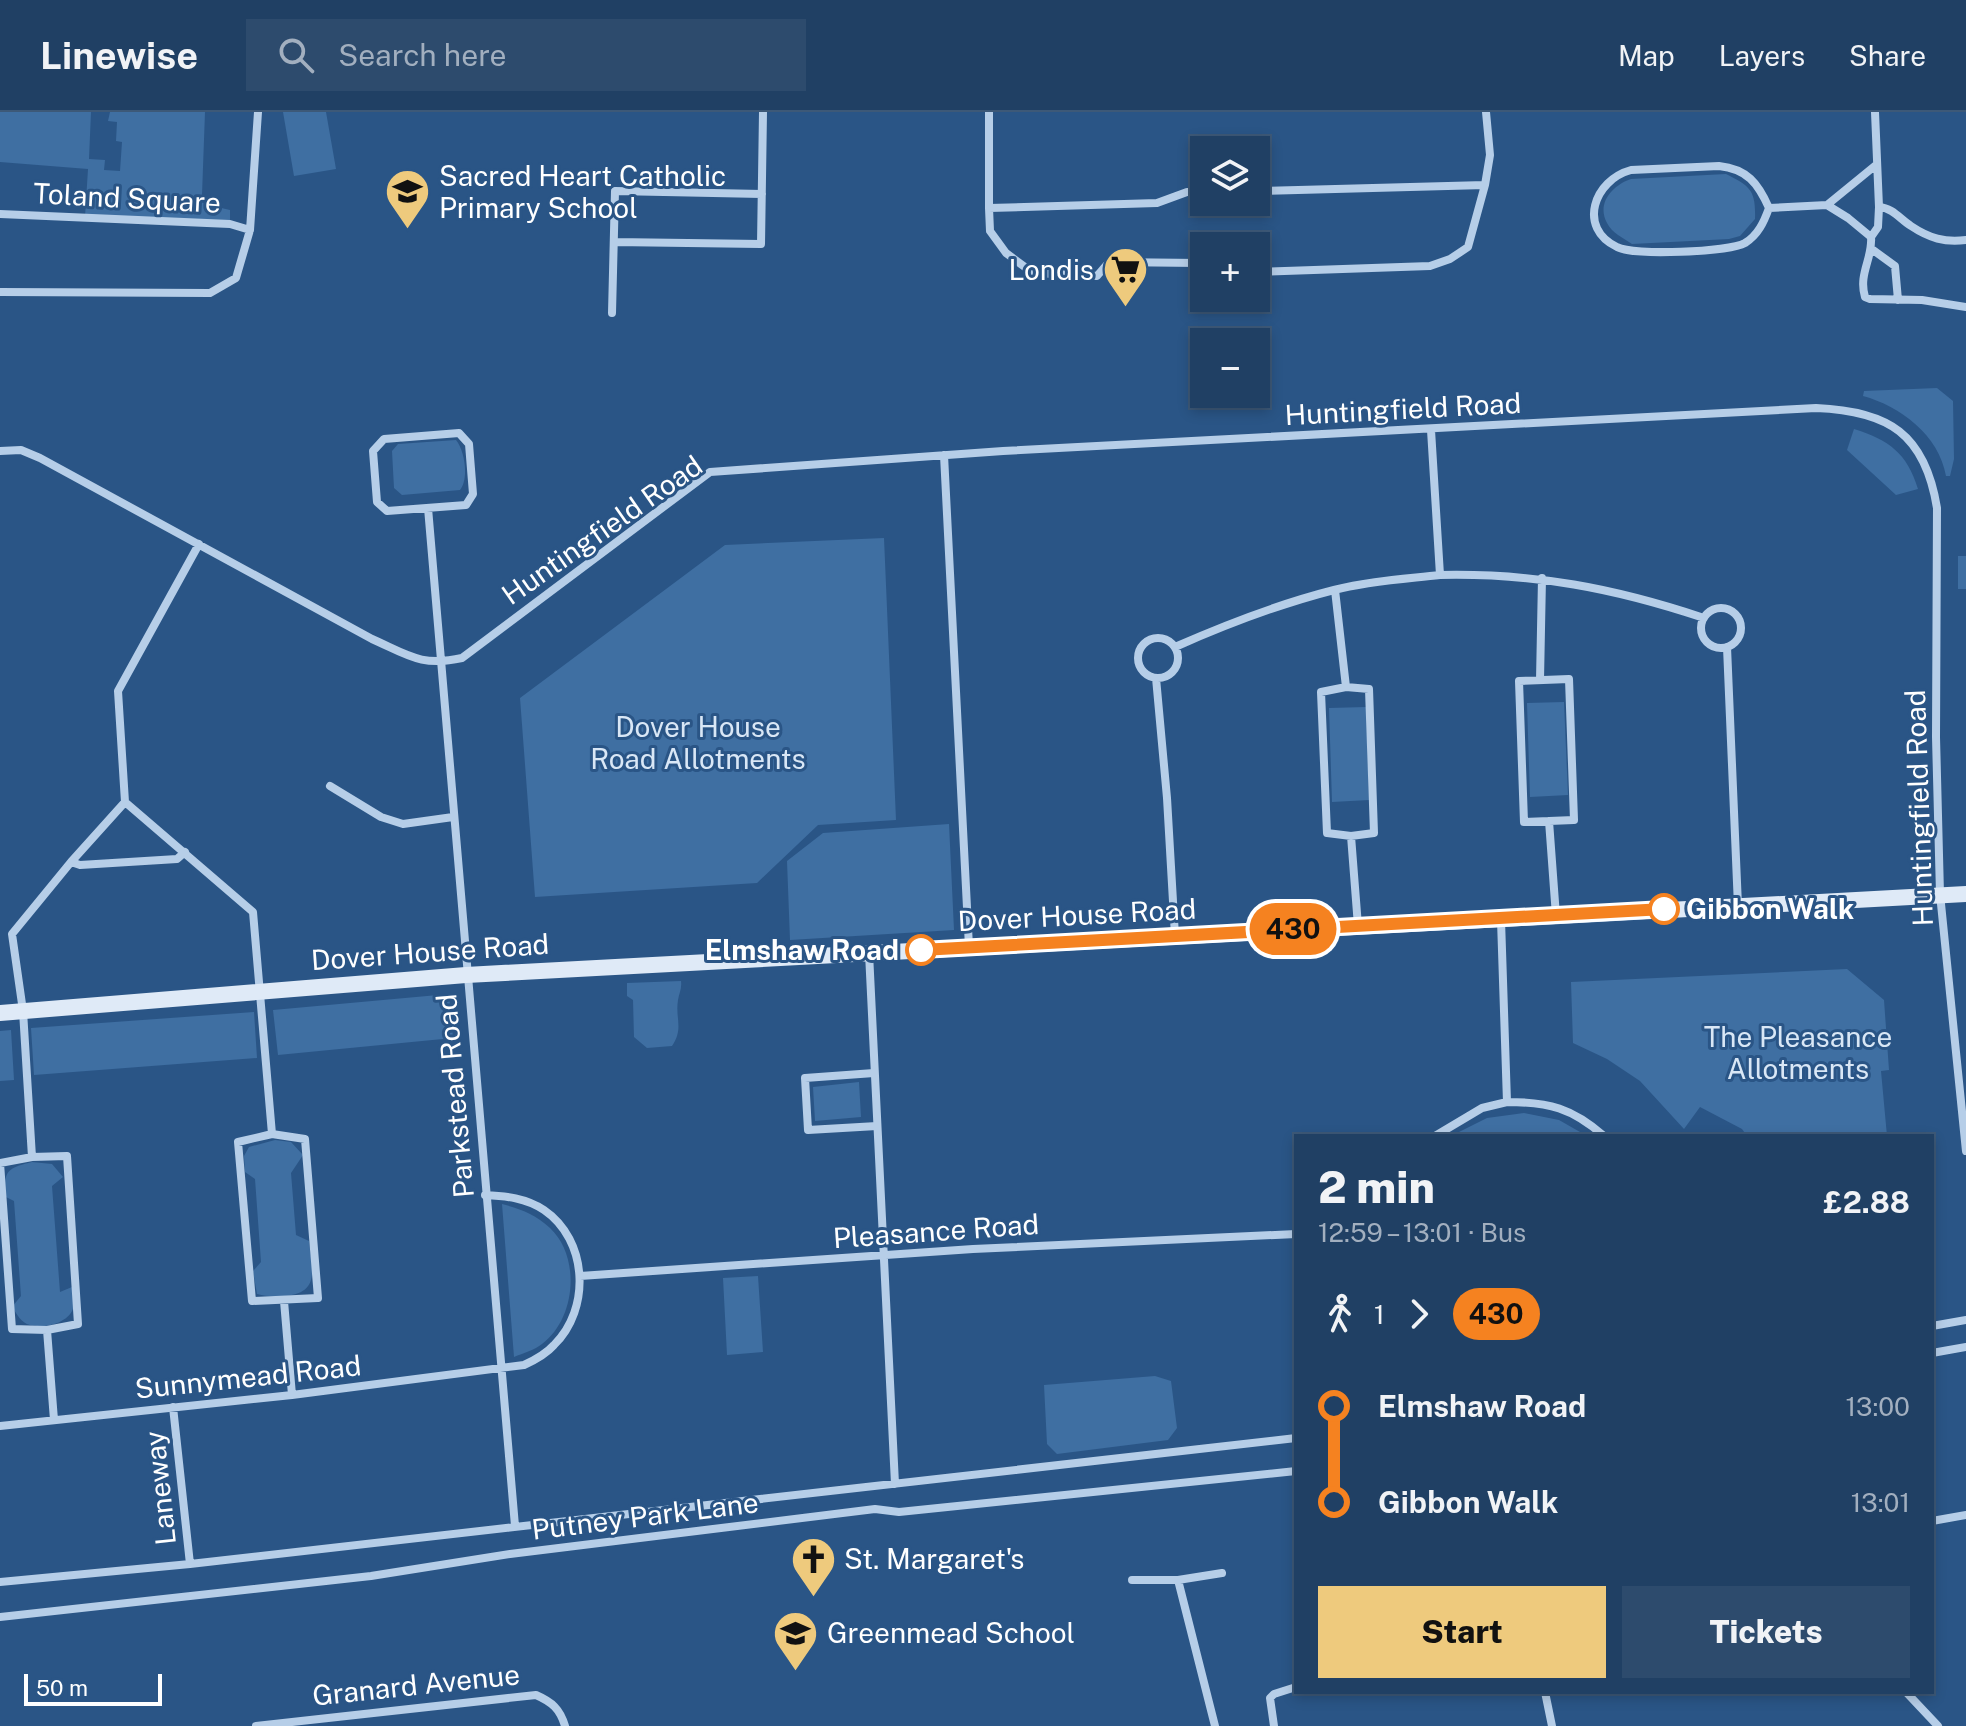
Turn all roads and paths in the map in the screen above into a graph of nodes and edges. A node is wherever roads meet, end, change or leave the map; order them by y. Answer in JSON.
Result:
{"nodes":[{"id":1,"x":258,"y":112,"type":"edge"},
{"id":2,"x":763,"y":112,"type":"edge"},
{"id":3,"x":989,"y":112,"type":"edge"},
{"id":4,"x":1486,"y":112,"type":"edge"},
{"id":5,"x":1875,"y":112,"type":"edge"},
{"id":6,"x":1876,"y":165,"type":"junction"},
{"id":7,"x":1485,"y":185,"type":"junction"},
{"id":8,"x":1270,"y":191,"type":"edge"},
{"id":9,"x":1190,"y":192,"type":"edge"},
{"id":10,"x":762,"y":194,"type":"junction"},
{"id":11,"x":1827,"y":205,"type":"junction"},
{"id":12,"x":1879,"y":207,"type":"junction"},
{"id":13,"x":989,"y":208,"type":"junction"},
{"id":14,"x":1769,"y":208,"type":"junction"},
{"id":15,"x":0,"y":214,"type":"edge"},
{"id":16,"x":250,"y":230,"type":"junction"},
{"id":17,"x":1871,"y":237,"type":"junction"},
{"id":18,"x":1966,"y":240,"type":"edge"},
{"id":19,"x":614,"y":242,"type":"junction"},
{"id":20,"x":1873,"y":250,"type":"junction"},
{"id":21,"x":1190,"y":263,"type":"edge"},
{"id":22,"x":1270,"y":272,"type":"edge"},
{"id":23,"x":0,"y":292,"type":"edge"},
{"id":24,"x":1898,"y":300,"type":"junction"},
{"id":25,"x":1966,"y":307,"type":"edge"},
{"id":26,"x":612,"y":313,"type":"dead end"},
{"id":27,"x":1431,"y":430,"type":"junction"},
{"id":28,"x":0,"y":451,"type":"edge"},
{"id":29,"x":944,"y":455,"type":"junction"},
{"id":30,"x":428,"y":508,"type":"junction"},
{"id":31,"x":199,"y":544,"type":"junction"},
{"id":32,"x":1440,"y":575,"type":"junction"},
{"id":33,"x":1542,"y":578,"type":"junction"},
{"id":34,"x":1335,"y":590,"type":"junction"},
{"id":35,"x":1704,"y":618,"type":"junction"},
{"id":36,"x":1175,"y":647,"type":"junction"},
{"id":37,"x":1727,"y":647,"type":"junction"},
{"id":38,"x":441,"y":662,"type":"junction"},
{"id":39,"x":1156,"y":678,"type":"junction"},
{"id":40,"x":1540,"y":680,"type":"junction"},
{"id":41,"x":1346,"y":687,"type":"junction"},
{"id":42,"x":330,"y":786,"type":"dead end"},
{"id":43,"x":125,"y":802,"type":"junction"},
{"id":44,"x":453,"y":817,"type":"junction"},
{"id":45,"x":1549,"y":821,"type":"junction"},
{"id":46,"x":1351,"y":836,"type":"junction"},
{"id":47,"x":185,"y":852,"type":"junction"},
{"id":48,"x":71,"y":862,"type":"junction"},
{"id":49,"x":1940,"y":894,"type":"junction"},
{"id":50,"x":1966,"y":894,"type":"edge"},
{"id":51,"x":1738,"y":906,"type":"junction"},
{"id":52,"x":1556,"y":916,"type":"junction"},
{"id":53,"x":1501,"y":919,"type":"junction"},
{"id":54,"x":1358,"y":926,"type":"junction"},
{"id":55,"x":1175,"y":937,"type":"junction"},
{"id":56,"x":969,"y":947,"type":"junction"},
{"id":57,"x":869,"y":953,"type":"junction"},
{"id":58,"x":466,"y":975,"type":"junction"},
{"id":59,"x":259,"y":991,"type":"junction"},
{"id":60,"x":23,"y":1011,"type":"junction"},
{"id":61,"x":0,"y":1013,"type":"edge"},
{"id":62,"x":874,"y":1073,"type":"junction"},
{"id":63,"x":1507,"y":1102,"type":"junction"},
{"id":64,"x":877,"y":1126,"type":"junction"},
{"id":65,"x":272,"y":1134,"type":"junction"},
{"id":66,"x":1438,"y":1134,"type":"edge"},
{"id":67,"x":1602,"y":1134,"type":"edge"},
{"id":68,"x":1966,"y":1151,"type":"edge"},
{"id":69,"x":32,"y":1157,"type":"junction"},
{"id":70,"x":485,"y":1195,"type":"junction"},
{"id":71,"x":1294,"y":1234,"type":"edge"},
{"id":72,"x":883,"y":1256,"type":"junction"},
{"id":73,"x":580,"y":1276,"type":"junction"},
{"id":74,"x":284,"y":1301,"type":"junction"},
{"id":75,"x":1966,"y":1320,"type":"edge"},
{"id":76,"x":1934,"y":1326,"type":"edge"},
{"id":77,"x":47,"y":1330,"type":"junction"},
{"id":78,"x":1966,"y":1347,"type":"edge"},
{"id":79,"x":1934,"y":1353,"type":"edge"},
{"id":80,"x":502,"y":1369,"type":"junction"},
{"id":81,"x":292,"y":1395,"type":"junction"},
{"id":82,"x":173,"y":1407,"type":"junction"},
{"id":83,"x":54,"y":1420,"type":"junction"},
{"id":84,"x":0,"y":1426,"type":"edge"},
{"id":85,"x":1294,"y":1438,"type":"edge"},
{"id":86,"x":1294,"y":1471,"type":"edge"},
{"id":87,"x":895,"y":1484,"type":"junction"},
{"id":88,"x":1966,"y":1515,"type":"edge"},
{"id":89,"x":1934,"y":1521,"type":"edge"},
{"id":90,"x":515,"y":1526,"type":"junction"},
{"id":91,"x":190,"y":1564,"type":"junction"},
{"id":92,"x":1222,"y":1573,"type":"dead end"},
{"id":93,"x":1132,"y":1580,"type":"dead end"},
{"id":94,"x":1178,"y":1580,"type":"junction"},
{"id":95,"x":0,"y":1582,"type":"edge"},
{"id":96,"x":0,"y":1617,"type":"edge"},
{"id":97,"x":1294,"y":1688,"type":"edge"},
{"id":98,"x":1545,"y":1694,"type":"edge"},
{"id":99,"x":1908,"y":1694,"type":"edge"},
{"id":100,"x":256,"y":1726,"type":"edge"},
{"id":101,"x":565,"y":1726,"type":"edge"},
{"id":102,"x":1215,"y":1726,"type":"edge"},
{"id":103,"x":1274,"y":1726,"type":"edge"},
{"id":104,"x":1552,"y":1726,"type":"edge"},
{"id":105,"x":1938,"y":1726,"type":"edge"}],
"edges":[{"from":1,"to":16,"type":"street","name":"Toland Square"},
{"from":2,"to":10,"type":"street"},
{"from":3,"to":13,"type":"street"},
{"from":4,"to":7,"type":"street"},
{"from":5,"to":6,"type":"street"},
{"from":6,"to":11,"type":"street"},
{"from":6,"to":12,"type":"street"},
{"from":7,"to":8,"type":"street"},
{"from":7,"to":22,"type":"street"},
{"from":9,"to":13,"type":"street"},
{"from":10,"to":19,"type":"street"},
{"from":10,"to":19,"type":"street"},
{"from":11,"to":14,"type":"street"},
{"from":11,"to":17,"type":"street"},
{"from":12,"to":17,"type":"street"},
{"from":12,"to":18,"type":"street"},
{"from":13,"to":21,"type":"street"},
{"from":14,"to":14,"type":"street"},
{"from":15,"to":16,"type":"street","name":"Toland Square"},
{"from":16,"to":23,"type":"street","name":"Toland Square"},
{"from":17,"to":20,"type":"street"},
{"from":19,"to":26,"type":"street"},
{"from":20,"to":24,"type":"street"},
{"from":20,"to":24,"type":"street"},
{"from":24,"to":25,"type":"street"},
{"from":27,"to":29,"type":"street","name":"Huntingfield Road"},
{"from":27,"to":32,"type":"street"},
{"from":27,"to":49,"type":"street","name":"Huntingfield Road"},
{"from":28,"to":31,"type":"street"},
{"from":29,"to":38,"type":"street","name":"Huntingfield Road"},
{"from":29,"to":56,"type":"street"},
{"from":30,"to":30,"type":"street"},
{"from":30,"to":38,"type":"street","name":"Parkstead Road"},
{"from":31,"to":38,"type":"street"},
{"from":31,"to":43,"type":"street"},
{"from":32,"to":33,"type":"street"},
{"from":32,"to":34,"type":"street"},
{"from":33,"to":35,"type":"street"},
{"from":33,"to":40,"type":"street"},
{"from":34,"to":36,"type":"street"},
{"from":34,"to":41,"type":"street"},
{"from":35,"to":37,"type":"street"},
{"from":35,"to":37,"type":"street"},
{"from":36,"to":39,"type":"street"},
{"from":36,"to":39,"type":"street"},
{"from":37,"to":51,"type":"street"},
{"from":38,"to":44,"type":"street","name":"Parkstead Road"},
{"from":39,"to":55,"type":"street"},
{"from":40,"to":45,"type":"street"},
{"from":40,"to":45,"type":"street"},
{"from":41,"to":46,"type":"street"},
{"from":41,"to":46,"type":"street"},
{"from":42,"to":44,"type":"street"},
{"from":43,"to":47,"type":"street"},
{"from":43,"to":48,"type":"street"},
{"from":44,"to":58,"type":"street","name":"Parkstead Road"},
{"from":45,"to":52,"type":"street"},
{"from":46,"to":54,"type":"street"},
{"from":47,"to":48,"type":"street"},
{"from":47,"to":59,"type":"street"},
{"from":48,"to":60,"type":"street"},
{"from":49,"to":50,"type":"street","name":"Dover House Road"},
{"from":49,"to":51,"type":"street","name":"Dover House Road"},
{"from":49,"to":68,"type":"street","name":"Huntingfield Road"},
{"from":51,"to":52,"type":"street","name":"Dover House Road"},
{"from":52,"to":53,"type":"street","name":"Dover House Road"},
{"from":53,"to":54,"type":"street","name":"Dover House Road"},
{"from":53,"to":63,"type":"street"},
{"from":54,"to":55,"type":"street","name":"Dover House Road"},
{"from":55,"to":56,"type":"street","name":"Dover House Road"},
{"from":56,"to":57,"type":"street","name":"Dover House Road"},
{"from":57,"to":58,"type":"street","name":"Dover House Road"},
{"from":57,"to":62,"type":"street"},
{"from":58,"to":59,"type":"street","name":"Dover House Road"},
{"from":58,"to":70,"type":"street","name":"Parkstead Road"},
{"from":59,"to":60,"type":"street","name":"Dover House Road"},
{"from":59,"to":65,"type":"street"},
{"from":60,"to":61,"type":"street","name":"Dover House Road"},
{"from":60,"to":69,"type":"street"},
{"from":62,"to":64,"type":"street"},
{"from":62,"to":64,"type":"street"},
{"from":63,"to":66,"type":"street"},
{"from":63,"to":67,"type":"street"},
{"from":64,"to":72,"type":"street"},
{"from":65,"to":74,"type":"street"},
{"from":65,"to":74,"type":"street"},
{"from":69,"to":77,"type":"street"},
{"from":69,"to":77,"type":"street"},
{"from":70,"to":73,"type":"street"},
{"from":70,"to":80,"type":"street","name":"Parkstead Road"},
{"from":71,"to":72,"type":"street","name":"Pleasance Road"},
{"from":72,"to":73,"type":"street","name":"Pleasance Road"},
{"from":72,"to":87,"type":"street"},
{"from":73,"to":80,"type":"street"},
{"from":74,"to":81,"type":"street"},
{"from":75,"to":76,"type":"street"},
{"from":77,"to":83,"type":"street"},
{"from":78,"to":79,"type":"street"},
{"from":80,"to":81,"type":"street","name":"Sunnymead Road"},
{"from":80,"to":90,"type":"street","name":"Parkstead Road"},
{"from":81,"to":82,"type":"street","name":"Sunnymead Road"},
{"from":82,"to":83,"type":"street","name":"Sunnymead Road"},
{"from":82,"to":91,"type":"street","name":"Laneway"},
{"from":83,"to":84,"type":"street","name":"Sunnymead Road"},
{"from":85,"to":87,"type":"street","name":"Putney Park Lane"},
{"from":86,"to":96,"type":"street","name":"Putney Park Lane"},
{"from":87,"to":90,"type":"street","name":"Putney Park Lane"},
{"from":88,"to":89,"type":"street"},
{"from":90,"to":91,"type":"street","name":"Putney Park Lane"},
{"from":91,"to":95,"type":"street","name":"Putney Park Lane"},
{"from":92,"to":94,"type":"street"},
{"from":93,"to":94,"type":"street"},
{"from":94,"to":102,"type":"street"},
{"from":97,"to":103,"type":"street"},
{"from":98,"to":104,"type":"street"},
{"from":99,"to":105,"type":"street"},
{"from":100,"to":101,"type":"street","name":"Granard Avenue"}]}
